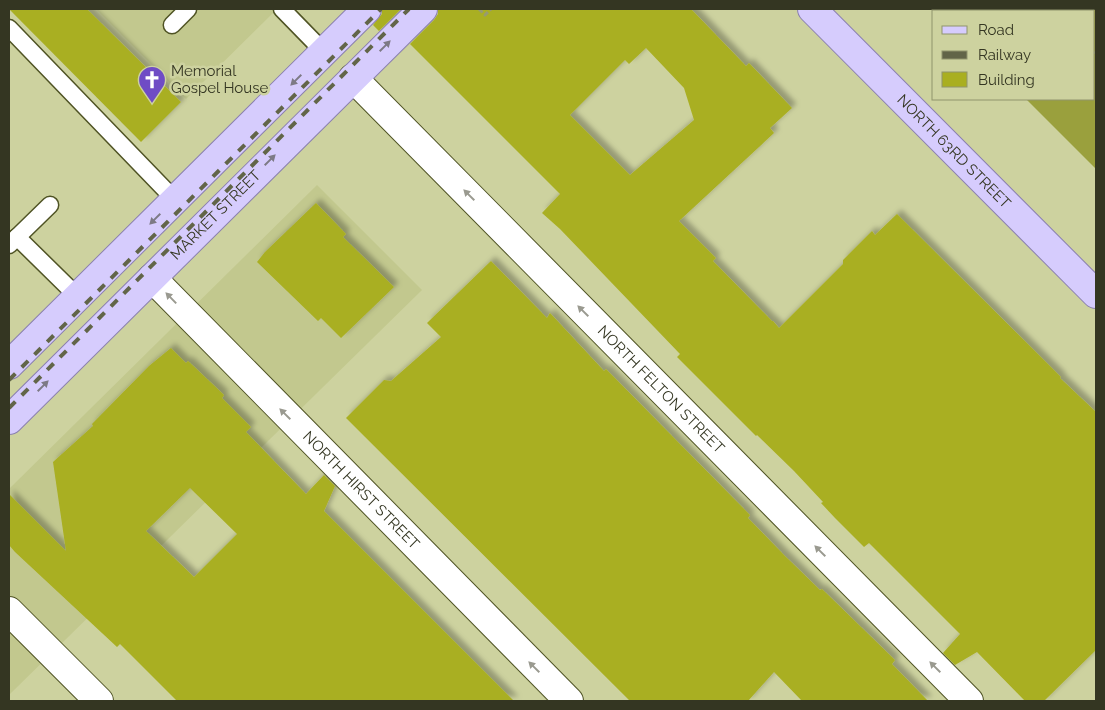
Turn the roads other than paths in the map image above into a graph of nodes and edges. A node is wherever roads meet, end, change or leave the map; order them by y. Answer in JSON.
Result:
{"nodes":[{"id":1,"x":188,"y":9,"type":"edge"},
{"id":2,"x":282,"y":9,"type":"edge"},
{"id":3,"x":367,"y":9,"type":"edge"},
{"id":4,"x":423,"y":9,"type":"edge"},
{"id":5,"x":812,"y":9,"type":"edge"},
{"id":6,"x":172,"y":25,"type":"dead end"},
{"id":7,"x":9,"y":28,"type":"edge"},
{"id":8,"x":324,"y":52,"type":"junction"},
{"id":9,"x":353,"y":78,"type":"junction"},
{"id":10,"x":175,"y":200,"type":"junction"},
{"id":11,"x":50,"y":205,"type":"dead end"},
{"id":12,"x":13,"y":241,"type":"edge"},
{"id":13,"x":152,"y":278,"type":"junction"},
{"id":14,"x":1096,"y":294,"type":"edge"},
{"id":15,"x":78,"y":297,"type":"junction"},
{"id":16,"x":9,"y":365,"type":"edge"},
{"id":17,"x":9,"y":420,"type":"edge"},
{"id":18,"x":9,"y":611,"type":"edge"},
{"id":19,"x":99,"y":701,"type":"edge"},
{"id":20,"x":568,"y":701,"type":"edge"},
{"id":21,"x":969,"y":701,"type":"edge"}],
"edges":[{"from":1,"to":6,"type":"lane"},
{"from":2,"to":8,"type":"lane"},
{"from":3,"to":8,"type":"main road"},
{"from":9,"to":4,"type":"main road","name":"MARKET STREET","one_way":true},
{"from":5,"to":14,"type":"main road","name":"NORTH 63RD STREET"},
{"from":7,"to":10,"type":"lane"},
{"from":8,"to":10,"type":"main road","one_way":true},
{"from":13,"to":9,"type":"main road","name":"MARKET STREET","one_way":true},
{"from":21,"to":9,"type":"street","name":"NORTH FELTON STREET","one_way":true},
{"from":10,"to":15,"type":"main road","one_way":true},
{"from":11,"to":12,"type":"lane"},
{"from":12,"to":15,"type":"lane"},
{"from":17,"to":13,"type":"main road","name":"MARKET STREET","one_way":true},
{"from":20,"to":13,"type":"street","name":"NORTH HIRST STREET","one_way":true},
{"from":15,"to":16,"type":"main road"},
{"from":18,"to":19,"type":"street"}]}
